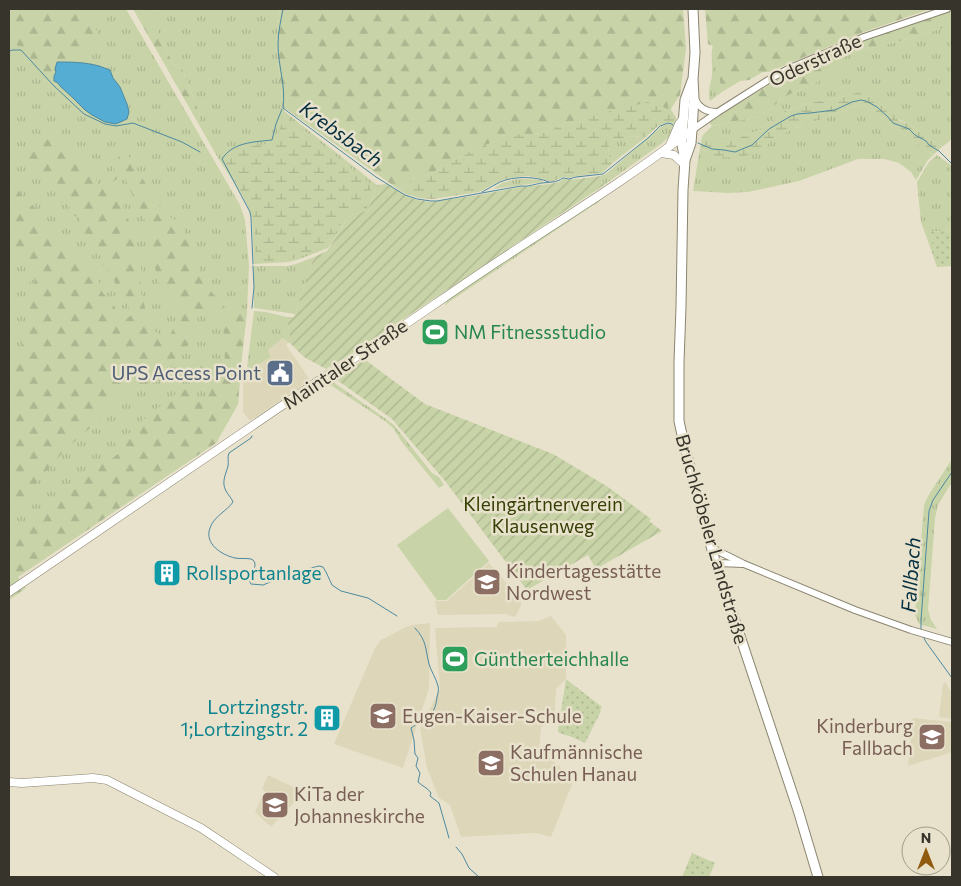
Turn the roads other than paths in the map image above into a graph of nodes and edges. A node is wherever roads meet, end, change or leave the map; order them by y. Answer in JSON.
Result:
{"nodes":[{"id":1,"x":693,"y":9,"type":"edge"},
{"id":2,"x":947,"y":9,"type":"edge"},
{"id":3,"x":693,"y":79,"type":"junction"},
{"id":4,"x":694,"y":98,"type":"junction"},
{"id":5,"x":718,"y":112,"type":"junction"},
{"id":6,"x":683,"y":119,"type":"junction"},
{"id":7,"x":692,"y":130,"type":"junction"},
{"id":8,"x":682,"y":137,"type":"junction"},
{"id":9,"x":669,"y":147,"type":"junction"},
{"id":10,"x":661,"y":153,"type":"junction"},
{"id":11,"x":685,"y":163,"type":"junction"},
{"id":12,"x":710,"y":546,"type":"junction"},
{"id":13,"x":729,"y":556,"type":"junction"},
{"id":14,"x":714,"y":561,"type":"junction"},
{"id":15,"x":732,"y":564,"type":"junction"},
{"id":16,"x":744,"y":564,"type":"junction"},
{"id":17,"x":721,"y":582,"type":"junction"},
{"id":18,"x":9,"y":592,"type":"edge"},
{"id":19,"x":952,"y":642,"type":"edge"},
{"id":20,"x":9,"y":782,"type":"edge"},
{"id":21,"x":274,"y":877,"type":"edge"},
{"id":22,"x":818,"y":877,"type":"edge"}],
"edges":[{"from":1,"to":3,"type":"main road"},
{"from":2,"to":5,"type":"street","name":"Oderstraße"},
{"from":3,"to":4,"type":"main road","name":"Bruchköbeler Landstraße"},
{"from":3,"to":6,"type":"main road","name":"Bruchköbeler Landstraße"},
{"from":4,"to":5,"type":"street"},
{"from":4,"to":7,"type":"main road","name":"Bruchköbeler Landstraße"},
{"from":5,"to":7,"type":"street","name":"Oderstraße"},
{"from":6,"to":8,"type":"main road","name":"Bruchköbeler Landstraße"},
{"from":6,"to":9,"type":"main road"},
{"from":7,"to":8,"type":"main road"},
{"from":7,"to":11,"type":"main road","name":"Bruchköbeler Landstraße"},
{"from":8,"to":9,"type":"main road","name":"Maintaler Straße"},
{"from":8,"to":11,"type":"main road","name":"Bruchköbeler Landstraße"},
{"from":9,"to":10,"type":"main road","name":"Maintaler Straße"},
{"from":10,"to":11,"type":"main road"},
{"from":10,"to":18,"type":"main road","name":"Maintaler Straße"},
{"from":11,"to":12,"type":"main road","name":"Bruchköbeler Landstraße"},
{"from":12,"to":13,"type":"street"},
{"from":12,"to":14,"type":"main road","name":"Bruchköbeler Landstraße"},
{"from":13,"to":14,"type":"street"},
{"from":13,"to":16,"type":"street"},
{"from":14,"to":15,"type":"street"},
{"from":14,"to":17,"type":"main road","name":"Bruchköbeler Landstraße"},
{"from":15,"to":16,"type":"street"},
{"from":15,"to":17,"type":"street"},
{"from":16,"to":19,"type":"street"},
{"from":17,"to":22,"type":"main road","name":"Bruchköbeler Landstraße"},
{"from":20,"to":21,"type":"main road"}]}
